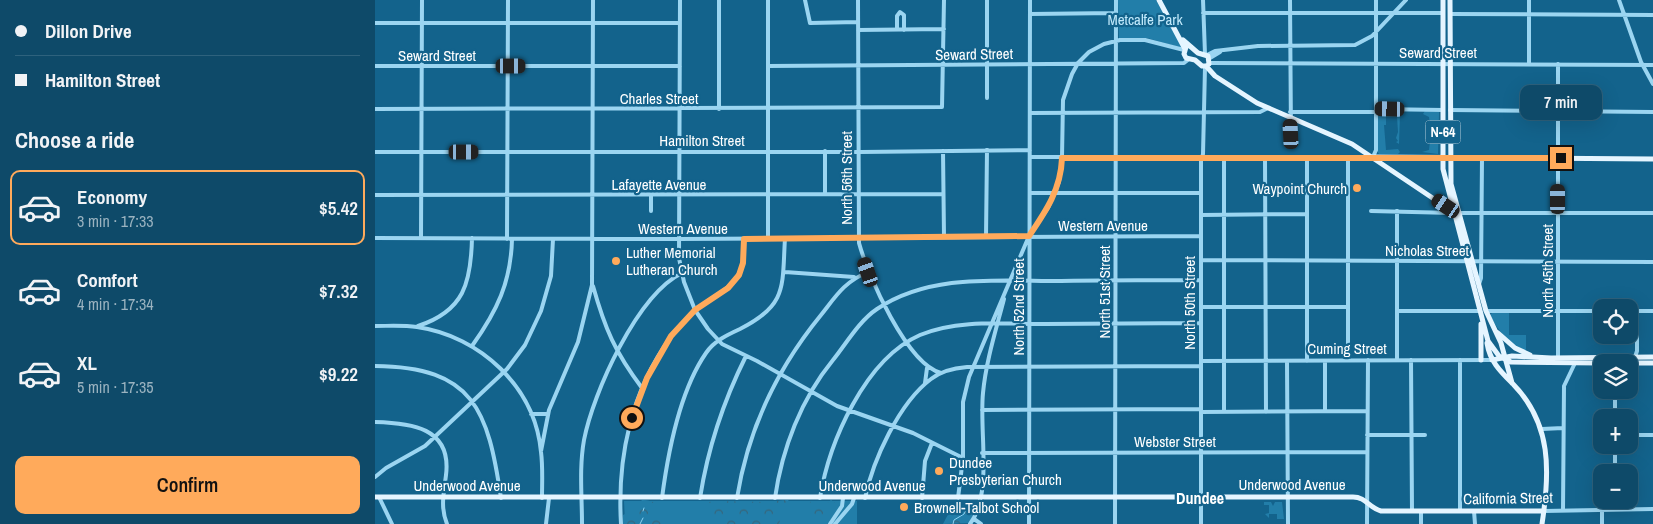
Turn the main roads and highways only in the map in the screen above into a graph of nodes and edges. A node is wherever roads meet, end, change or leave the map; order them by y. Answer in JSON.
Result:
{"nodes":[{"id":1,"x":1159,"y":0,"type":"edge"},
{"id":2,"x":1443,"y":0,"type":"edge"},
{"id":3,"x":1450,"y":0,"type":"edge"},
{"id":4,"x":1186,"y":52,"type":"junction"},
{"id":5,"x":1207,"y":61,"type":"junction"},
{"id":6,"x":1373,"y":157,"type":"junction"},
{"id":7,"x":1443,"y":157,"type":"junction"},
{"id":8,"x":1449,"y":157,"type":"junction"},
{"id":9,"x":1653,"y":159,"type":"edge"},
{"id":10,"x":1454,"y":211,"type":"junction"},
{"id":11,"x":1469,"y":262,"type":"junction"},
{"id":12,"x":1482,"y":318,"type":"junction"},
{"id":13,"x":1493,"y":329,"type":"junction"},
{"id":14,"x":1486,"y":336,"type":"junction"},
{"id":15,"x":1540,"y":357,"type":"junction"},
{"id":16,"x":1653,"y":357,"type":"edge"},
{"id":17,"x":1504,"y":358,"type":"junction"},
{"id":18,"x":1481,"y":360,"type":"road end"},
{"id":19,"x":1492,"y":360,"type":"junction"},
{"id":20,"x":1517,"y":363,"type":"junction"},
{"id":21,"x":1593,"y":363,"type":"edge"},
{"id":22,"x":1638,"y":363,"type":"edge"},
{"id":23,"x":1653,"y":363,"type":"edge"},
{"id":24,"x":1512,"y":381,"type":"junction"},
{"id":25,"x":377,"y":497,"type":"edge"},
{"id":26,"x":1377,"y":510,"type":"junction"},
{"id":27,"x":1544,"y":511,"type":"junction"},
{"id":28,"x":1367,"y":514,"type":"road end"},
{"id":29,"x":1542,"y":524,"type":"edge"}],
"edges":[{"from":1,"to":4,"type":"main road"},
{"from":2,"to":7,"type":"main road","number":"N-64"},
{"from":3,"to":8,"type":"main road","number":"N-64"},
{"from":4,"to":5,"type":"main road"},
{"from":4,"to":5,"type":"main road"},
{"from":5,"to":6,"type":"main road"},
{"from":6,"to":7,"type":"main road"},
{"from":6,"to":10,"type":"main road"},
{"from":7,"to":8,"type":"main road"},
{"from":7,"to":10,"type":"main road","number":"N-64"},
{"from":8,"to":9,"type":"main road"},
{"from":8,"to":10,"type":"main road","number":"N-64"},
{"from":10,"to":11,"type":"main road","number":"N-64"},
{"from":11,"to":12,"type":"main road","number":"N-64"},
{"from":11,"to":13,"type":"main road","number":"N-64"},
{"from":12,"to":14,"type":"main road","number":"N-64"},
{"from":12,"to":18,"type":"main road"},
{"from":13,"to":15,"type":"main road","number":"N-64"},
{"from":13,"to":17,"type":"main road","number":"N-64"},
{"from":14,"to":17,"type":"main road","number":"N-64"},
{"from":14,"to":19,"type":"main road"},
{"from":15,"to":16,"type":"main road","name":"Cuming Street","number":"N-64"},
{"from":15,"to":17,"type":"main road","name":"Cuming Street","number":"N-64"},
{"from":17,"to":19,"type":"main road","name":"Cuming Street"},
{"from":17,"to":20,"type":"main road","name":"Cuming Street"},
{"from":17,"to":24,"type":"main road"},
{"from":19,"to":24,"type":"main road"},
{"from":20,"to":21,"type":"main road","name":"Cuming Street"},
{"from":20,"to":24,"type":"main road"},
{"from":22,"to":23,"type":"main road"},
{"from":24,"to":27,"type":"main road"},
{"from":25,"to":26,"type":"main road","name":"Underwood Avenue"},
{"from":26,"to":27,"type":"main road","name":"California Street"},
{"from":26,"to":28,"type":"main road"},
{"from":27,"to":29,"type":"main road"}]}
